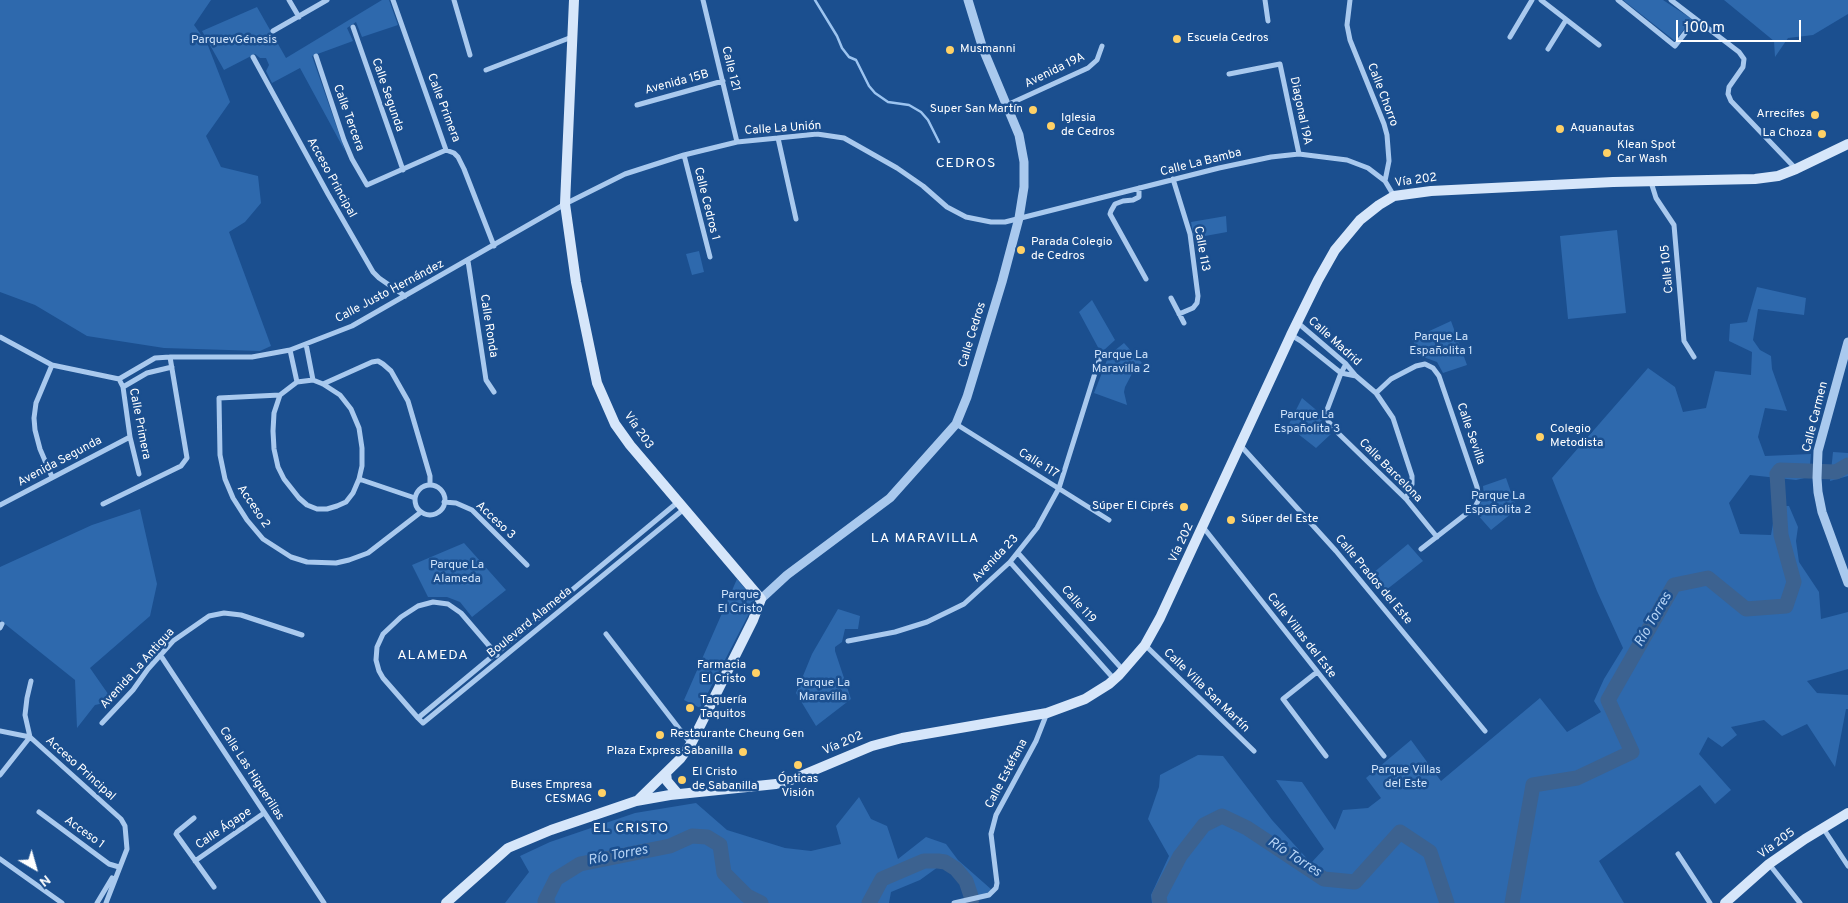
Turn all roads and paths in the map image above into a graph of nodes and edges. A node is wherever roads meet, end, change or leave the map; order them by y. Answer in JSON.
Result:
{"nodes":[{"id":1,"x":289,"y":0,"type":"edge"},
{"id":2,"x":327,"y":0,"type":"edge"},
{"id":3,"x":393,"y":0,"type":"edge"},
{"id":4,"x":454,"y":0,"type":"edge"},
{"id":5,"x":574,"y":0,"type":"edge"},
{"id":6,"x":702,"y":0,"type":"edge"},
{"id":7,"x":969,"y":0,"type":"edge"},
{"id":8,"x":1265,"y":0,"type":"edge"},
{"id":9,"x":1350,"y":0,"type":"edge"},
{"id":10,"x":1532,"y":0,"type":"edge"},
{"id":11,"x":1541,"y":0,"type":"edge"},
{"id":12,"x":1618,"y":0,"type":"edge"},
{"id":13,"x":1671,"y":0,"type":"edge"},
{"id":14,"x":1548,"y":2,"type":"edge"},
{"id":15,"x":299,"y":17,"type":"junction"},
{"id":16,"x":1696,"y":19,"type":"junction"},
{"id":17,"x":1566,"y":20,"type":"junction"},
{"id":18,"x":1268,"y":22,"type":"dead end"},
{"id":19,"x":353,"y":27,"type":"dead end"},
{"id":20,"x":273,"y":31,"type":"dead end"},
{"id":21,"x":573,"y":37,"type":"junction"},
{"id":22,"x":1510,"y":37,"type":"dead end"},
{"id":23,"x":1599,"y":45,"type":"dead end"},
{"id":24,"x":1102,"y":46,"type":"dead end"},
{"id":25,"x":1548,"y":50,"type":"dead end"},
{"id":26,"x":470,"y":55,"type":"dead end"},
{"id":27,"x":316,"y":56,"type":"dead end"},
{"id":28,"x":253,"y":57,"type":"dead end"},
{"id":29,"x":486,"y":70,"type":"dead end"},
{"id":30,"x":1228,"y":74,"type":"dead end"},
{"id":31,"x":723,"y":81,"type":"junction"},
{"id":32,"x":637,"y":105,"type":"dead end"},
{"id":33,"x":1007,"y":105,"type":"junction"},
{"id":34,"x":778,"y":138,"type":"junction"},
{"id":35,"x":737,"y":142,"type":"junction"},
{"id":36,"x":1848,"y":144,"type":"edge"},
{"id":37,"x":446,"y":150,"type":"junction"},
{"id":38,"x":1299,"y":154,"type":"junction"},
{"id":39,"x":684,"y":155,"type":"junction"},
{"id":40,"x":1796,"y":169,"type":"junction"},
{"id":41,"x":403,"y":170,"type":"junction"},
{"id":42,"x":1174,"y":179,"type":"junction"},
{"id":43,"x":1385,"y":181,"type":"junction"},
{"id":44,"x":1651,"y":182,"type":"junction"},
{"id":45,"x":1139,"y":188,"type":"junction"},
{"id":46,"x":1394,"y":196,"type":"junction"},
{"id":47,"x":565,"y":204,"type":"junction"},
{"id":48,"x":1018,"y":218,"type":"junction"},
{"id":49,"x":796,"y":219,"type":"dead end"},
{"id":50,"x":494,"y":246,"type":"junction"},
{"id":51,"x":710,"y":257,"type":"dead end"},
{"id":52,"x":468,"y":261,"type":"junction"},
{"id":53,"x":1146,"y":279,"type":"dead end"},
{"id":54,"x":405,"y":296,"type":"junction"},
{"id":55,"x":1171,"y":298,"type":"dead end"},
{"id":56,"x":1179,"y":314,"type":"junction"},
{"id":57,"x":1184,"y":323,"type":"dead end"},
{"id":58,"x":1298,"y":323,"type":"junction"},
{"id":59,"x":1291,"y":335,"type":"junction"},
{"id":60,"x":0,"y":337,"type":"edge"},
{"id":61,"x":1848,"y":342,"type":"edge"},
{"id":62,"x":306,"y":344,"type":"junction"},
{"id":63,"x":290,"y":350,"type":"junction"},
{"id":64,"x":1101,"y":354,"type":"dead end"},
{"id":65,"x":170,"y":357,"type":"junction"},
{"id":66,"x":1694,"y":357,"type":"dead end"},
{"id":67,"x":1346,"y":364,"type":"junction"},
{"id":68,"x":52,"y":365,"type":"junction"},
{"id":69,"x":172,"y":367,"type":"junction"},
{"id":70,"x":1341,"y":373,"type":"junction"},
{"id":71,"x":1356,"y":376,"type":"junction"},
{"id":72,"x":119,"y":379,"type":"junction"},
{"id":73,"x":313,"y":380,"type":"junction"},
{"id":74,"x":297,"y":382,"type":"junction"},
{"id":75,"x":323,"y":384,"type":"junction"},
{"id":76,"x":123,"y":387,"type":"junction"},
{"id":77,"x":494,"y":392,"type":"dead end"},
{"id":78,"x":1376,"y":393,"type":"junction"},
{"id":79,"x":280,"y":395,"type":"junction"},
{"id":80,"x":956,"y":424,"type":"junction"},
{"id":81,"x":130,"y":436,"type":"junction"},
{"id":82,"x":1241,"y":446,"type":"junction"},
{"id":83,"x":139,"y":474,"type":"dead end"},
{"id":84,"x":52,"y":477,"type":"junction"},
{"id":85,"x":359,"y":479,"type":"junction"},
{"id":86,"x":430,"y":485,"type":"junction"},
{"id":87,"x":1058,"y":488,"type":"junction"},
{"id":88,"x":415,"y":498,"type":"junction"},
{"id":89,"x":1406,"y":499,"type":"junction"},
{"id":90,"x":444,"y":502,"type":"junction"},
{"id":91,"x":103,"y":504,"type":"dead end"},
{"id":92,"x":0,"y":505,"type":"edge"},
{"id":93,"x":681,"y":506,"type":"junction"},
{"id":94,"x":421,"y":512,"type":"junction"},
{"id":95,"x":1109,"y":520,"type":"dead end"},
{"id":96,"x":1203,"y":527,"type":"junction"},
{"id":97,"x":1437,"y":537,"type":"junction"},
{"id":98,"x":1421,"y":549,"type":"dead end"},
{"id":99,"x":1018,"y":553,"type":"junction"},
{"id":100,"x":615,"y":555,"type":"junction"},
{"id":101,"x":620,"y":562,"type":"junction"},
{"id":102,"x":1010,"y":562,"type":"junction"},
{"id":103,"x":527,"y":565,"type":"dead end"},
{"id":104,"x":1848,"y":583,"type":"edge"},
{"id":105,"x":761,"y":599,"type":"junction"},
{"id":106,"x":554,"y":606,"type":"junction"},
{"id":107,"x":559,"y":612,"type":"junction"},
{"id":108,"x":606,"y":634,"type":"dead end"},
{"id":109,"x":302,"y":635,"type":"dead end"},
{"id":110,"x":848,"y":640,"type":"dead end"},
{"id":111,"x":1145,"y":645,"type":"junction"},
{"id":112,"x":496,"y":654,"type":"junction"},
{"id":113,"x":161,"y":656,"type":"junction"},
{"id":114,"x":501,"y":660,"type":"junction"},
{"id":115,"x":1124,"y":671,"type":"junction"},
{"id":116,"x":1317,"y":672,"type":"junction"},
{"id":117,"x":1115,"y":680,"type":"junction"},
{"id":118,"x":31,"y":682,"type":"dead end"},
{"id":119,"x":1047,"y":713,"type":"junction"},
{"id":120,"x":418,"y":718,"type":"junction"},
{"id":121,"x":102,"y":723,"type":"dead end"},
{"id":122,"x":0,"y":731,"type":"edge"},
{"id":123,"x":1485,"y":731,"type":"dead end"},
{"id":124,"x":30,"y":737,"type":"junction"},
{"id":125,"x":691,"y":744,"type":"junction"},
{"id":126,"x":1254,"y":751,"type":"dead end"},
{"id":127,"x":1326,"y":756,"type":"dead end"},
{"id":128,"x":1384,"y":756,"type":"dead end"},
{"id":129,"x":666,"y":773,"type":"junction"},
{"id":130,"x":0,"y":775,"type":"edge"},
{"id":131,"x":678,"y":794,"type":"junction"},
{"id":132,"x":636,"y":802,"type":"junction"},
{"id":133,"x":39,"y":812,"type":"dead end"},
{"id":134,"x":1848,"y":813,"type":"edge"},
{"id":135,"x":264,"y":814,"type":"junction"},
{"id":136,"x":194,"y":818,"type":"dead end"},
{"id":137,"x":1823,"y":828,"type":"junction"},
{"id":138,"x":1678,"y":854,"type":"dead end"},
{"id":139,"x":0,"y":860,"type":"edge"},
{"id":140,"x":196,"y":861,"type":"junction"},
{"id":141,"x":1769,"y":864,"type":"junction"},
{"id":142,"x":1848,"y":866,"type":"edge"},
{"id":143,"x":119,"y":867,"type":"junction"},
{"id":144,"x":214,"y":887,"type":"dead end"},
{"id":145,"x":62,"y":903,"type":"edge"},
{"id":146,"x":97,"y":903,"type":"edge"},
{"id":147,"x":106,"y":903,"type":"edge"},
{"id":148,"x":324,"y":903,"type":"edge"},
{"id":149,"x":446,"y":903,"type":"edge"},
{"id":150,"x":954,"y":903,"type":"edge"},
{"id":151,"x":1710,"y":903,"type":"edge"},
{"id":152,"x":1725,"y":903,"type":"edge"},
{"id":153,"x":1800,"y":903,"type":"edge"}],
"edges":[{"from":1,"to":15,"type":"street"},
{"from":2,"to":15,"type":"street"},
{"from":3,"to":37,"type":"street","name":"Calle Primera"},
{"from":4,"to":26,"type":"street"},
{"from":5,"to":21,"type":"main road","name":"Vía 203"},
{"from":6,"to":31,"type":"street","name":"Calle 121"},
{"from":7,"to":33,"type":"street","name":"Calle Cedros"},
{"from":8,"to":18,"type":"street"},
{"from":9,"to":43,"type":"street","name":"Calle Chorro"},
{"from":10,"to":22,"type":"street"},
{"from":11,"to":14,"type":"street"},
{"from":12,"to":16,"type":"street"},
{"from":13,"to":16,"type":"street"},
{"from":14,"to":17,"type":"street"},
{"from":15,"to":20,"type":"street"},
{"from":16,"to":40,"type":"street"},
{"from":17,"to":23,"type":"street"},
{"from":17,"to":25,"type":"street"},
{"from":19,"to":41,"type":"street","name":"Calle Segunda"},
{"from":21,"to":29,"type":"street"},
{"from":21,"to":47,"type":"main road","name":"Vía 203"},
{"from":24,"to":33,"type":"street","name":"Avenida 19A"},
{"from":27,"to":41,"type":"street","name":"Calle Tercera"},
{"from":28,"to":54,"type":"street","name":"Acceso Principal"},
{"from":30,"to":38,"type":"street","name":"Diagonal 19A"},
{"from":31,"to":32,"type":"street","name":"Avenida 15B"},
{"from":31,"to":35,"type":"street","name":"Calle 121"},
{"from":33,"to":48,"type":"street","name":"Calle Cedros"},
{"from":34,"to":35,"type":"street","name":"Calle La Unión"},
{"from":34,"to":48,"type":"street","name":"Calle La Unión"},
{"from":34,"to":49,"type":"street"},
{"from":35,"to":39,"type":"street","name":"Calle La Unión"},
{"from":36,"to":40,"type":"main road","name":"Vía 202"},
{"from":37,"to":41,"type":"street"},
{"from":37,"to":50,"type":"street","name":"Calle Primera"},
{"from":38,"to":42,"type":"street","name":"Calle La Bamba"},
{"from":38,"to":43,"type":"street","name":"Calle La Bamba"},
{"from":39,"to":47,"type":"street","name":"Calle La Unión"},
{"from":39,"to":51,"type":"street","name":"Calle Cedros 1"},
{"from":40,"to":44,"type":"main road","name":"Vía 202"},
{"from":42,"to":45,"type":"street","name":"Calle La Bamba"},
{"from":42,"to":56,"type":"street","name":"Calle 113"},
{"from":43,"to":46,"type":"street"},
{"from":44,"to":46,"type":"main road","name":"Vía 202"},
{"from":44,"to":66,"type":"street","name":"Calle 105"},
{"from":45,"to":48,"type":"street","name":"Calle La Bamba"},
{"from":45,"to":53,"type":"street"},
{"from":46,"to":58,"type":"main road","name":"Vía 202"},
{"from":47,"to":50,"type":"street","name":"Calle Justo Hernández"},
{"from":47,"to":93,"type":"main road","name":"Vía 203"},
{"from":48,"to":80,"type":"street","name":"Calle Cedros"},
{"from":50,"to":52,"type":"street","name":"Calle Justo Hernández"},
{"from":52,"to":54,"type":"street","name":"Calle Justo Hernández"},
{"from":52,"to":77,"type":"street","name":"Calle Ronda"},
{"from":54,"to":62,"type":"street","name":"Calle Justo Hernández"},
{"from":55,"to":56,"type":"street"},
{"from":56,"to":57,"type":"street"},
{"from":58,"to":59,"type":"main road","name":"Vía 202"},
{"from":58,"to":67,"type":"street","name":"Calle Madrid"},
{"from":59,"to":70,"type":"street","name":"Calle Madrid"},
{"from":59,"to":82,"type":"main road","name":"Vía 202"},
{"from":60,"to":68,"type":"street"},
{"from":61,"to":104,"type":"street","name":"Calle Carmen"},
{"from":62,"to":63,"type":"street","name":"Calle Justo Hernández"},
{"from":62,"to":73,"type":"street"},
{"from":63,"to":65,"type":"street","name":"Calle Justo Hernández"},
{"from":63,"to":74,"type":"street"},
{"from":64,"to":87,"type":"street","name":"Avenida 23"},
{"from":65,"to":69,"type":"street"},
{"from":65,"to":72,"type":"street","name":"Calle Justo Hernández"},
{"from":67,"to":70,"type":"street","name":"Calle Barcelona"},
{"from":67,"to":71,"type":"street","name":"Calle Madrid"},
{"from":68,"to":72,"type":"street"},
{"from":68,"to":84,"type":"street"},
{"from":69,"to":76,"type":"street"},
{"from":69,"to":91,"type":"street"},
{"from":70,"to":71,"type":"street","name":"Calle Madrid"},
{"from":70,"to":89,"type":"street","name":"Calle Barcelona"},
{"from":71,"to":78,"type":"street","name":"Calle Madrid"},
{"from":72,"to":76,"type":"street","name":"Calle Primera"},
{"from":73,"to":74,"type":"street"},
{"from":73,"to":75,"type":"street"},
{"from":74,"to":79,"type":"street"},
{"from":75,"to":85,"type":"street"},
{"from":75,"to":86,"type":"street"},
{"from":76,"to":81,"type":"street","name":"Calle Primera"},
{"from":78,"to":89,"type":"street","name":"Calle Madrid"},
{"from":78,"to":97,"type":"street","name":"Calle Sevilla"},
{"from":79,"to":85,"type":"street"},
{"from":79,"to":94,"type":"street","name":"Acceso 2"},
{"from":80,"to":87,"type":"street","name":"Calle 117"},
{"from":80,"to":105,"type":"street","name":"Calle Cedros"},
{"from":81,"to":83,"type":"street","name":"Calle Primera"},
{"from":81,"to":84,"type":"street","name":"Avenida Segunda"},
{"from":82,"to":96,"type":"main road","name":"Vía 202"},
{"from":82,"to":123,"type":"street","name":"Calle Prados del Este"},
{"from":84,"to":92,"type":"street","name":"Avenida Segunda"},
{"from":85,"to":88,"type":"street"},
{"from":86,"to":88,"type":"street"},
{"from":86,"to":90,"type":"street"},
{"from":87,"to":95,"type":"street","name":"Calle 117"},
{"from":87,"to":99,"type":"street","name":"Avenida 23"},
{"from":88,"to":94,"type":"street"},
{"from":89,"to":97,"type":"street","name":"Calle Barcelona"},
{"from":90,"to":94,"type":"street"},
{"from":90,"to":103,"type":"street","name":"Acceso 3"},
{"from":93,"to":100,"type":"street","name":"Boulevard Alameda"},
{"from":93,"to":101,"type":"street","name":"Boulevard Alameda"},
{"from":93,"to":105,"type":"main road","name":"Vía 203"},
{"from":96,"to":111,"type":"main road","name":"Vía 202"},
{"from":96,"to":116,"type":"street","name":"Calle Villas del Este"},
{"from":97,"to":98,"type":"street","name":"Calle Sevilla"},
{"from":99,"to":102,"type":"street","name":"Avenida 23"},
{"from":99,"to":115,"type":"street","name":"Calle 119"},
{"from":100,"to":101,"type":"street"},
{"from":100,"to":106,"type":"street","name":"Boulevard Alameda"},
{"from":101,"to":107,"type":"street","name":"Boulevard Alameda"},
{"from":102,"to":110,"type":"street","name":"Avenida 23"},
{"from":102,"to":117,"type":"street","name":"Calle 119"},
{"from":105,"to":125,"type":"main road"},
{"from":106,"to":107,"type":"street"},
{"from":106,"to":112,"type":"street","name":"Boulevard Alameda"},
{"from":107,"to":114,"type":"street","name":"Boulevard Alameda"},
{"from":108,"to":125,"type":"street"},
{"from":109,"to":113,"type":"street","name":"Avenida La Antigua"},
{"from":111,"to":115,"type":"main road","name":"Vía 202"},
{"from":111,"to":126,"type":"street","name":"Calle Villa San Martín"},
{"from":112,"to":114,"type":"street"},
{"from":112,"to":120,"type":"street","name":"Boulevard Alameda"},
{"from":112,"to":120,"type":"street"},
{"from":113,"to":121,"type":"street","name":"Avenida La Antigua"},
{"from":113,"to":135,"type":"street","name":"Calle Las Higuerillas"},
{"from":114,"to":120,"type":"street","name":"Boulevard Alameda"},
{"from":115,"to":117,"type":"main road","name":"Vía 202"},
{"from":116,"to":127,"type":"street"},
{"from":116,"to":128,"type":"street","name":"Calle Villas del Este"},
{"from":117,"to":119,"type":"main road","name":"Vía 202"},
{"from":118,"to":124,"type":"street","name":"Acceso Principal"},
{"from":119,"to":131,"type":"main road","name":"Vía 202"},
{"from":119,"to":150,"type":"street","name":"Calle Estéfana"},
{"from":122,"to":124,"type":"street"},
{"from":124,"to":130,"type":"street"},
{"from":124,"to":143,"type":"street","name":"Acceso Principal"},
{"from":125,"to":129,"type":"main road"},
{"from":129,"to":131,"type":"main road"},
{"from":129,"to":132,"type":"main road"},
{"from":131,"to":132,"type":"main road","name":"Vía 202"},
{"from":132,"to":149,"type":"main road","name":"Vía 202"},
{"from":133,"to":143,"type":"street","name":"Acceso 1"},
{"from":134,"to":137,"type":"main road","name":"Vía 205"},
{"from":135,"to":140,"type":"street","name":"Calle Ágape"},
{"from":135,"to":148,"type":"street","name":"Calle Las Higuerillas"},
{"from":136,"to":140,"type":"street"},
{"from":137,"to":141,"type":"main road","name":"Vía 205"},
{"from":137,"to":142,"type":"street"},
{"from":138,"to":151,"type":"street"},
{"from":139,"to":145,"type":"street"},
{"from":140,"to":144,"type":"street"},
{"from":141,"to":152,"type":"main road","name":"Vía 205"},
{"from":141,"to":153,"type":"street"},
{"from":143,"to":146,"type":"street","name":"Acceso Principal"},
{"from":143,"to":147,"type":"street","name":"Acceso Principal"}]}
